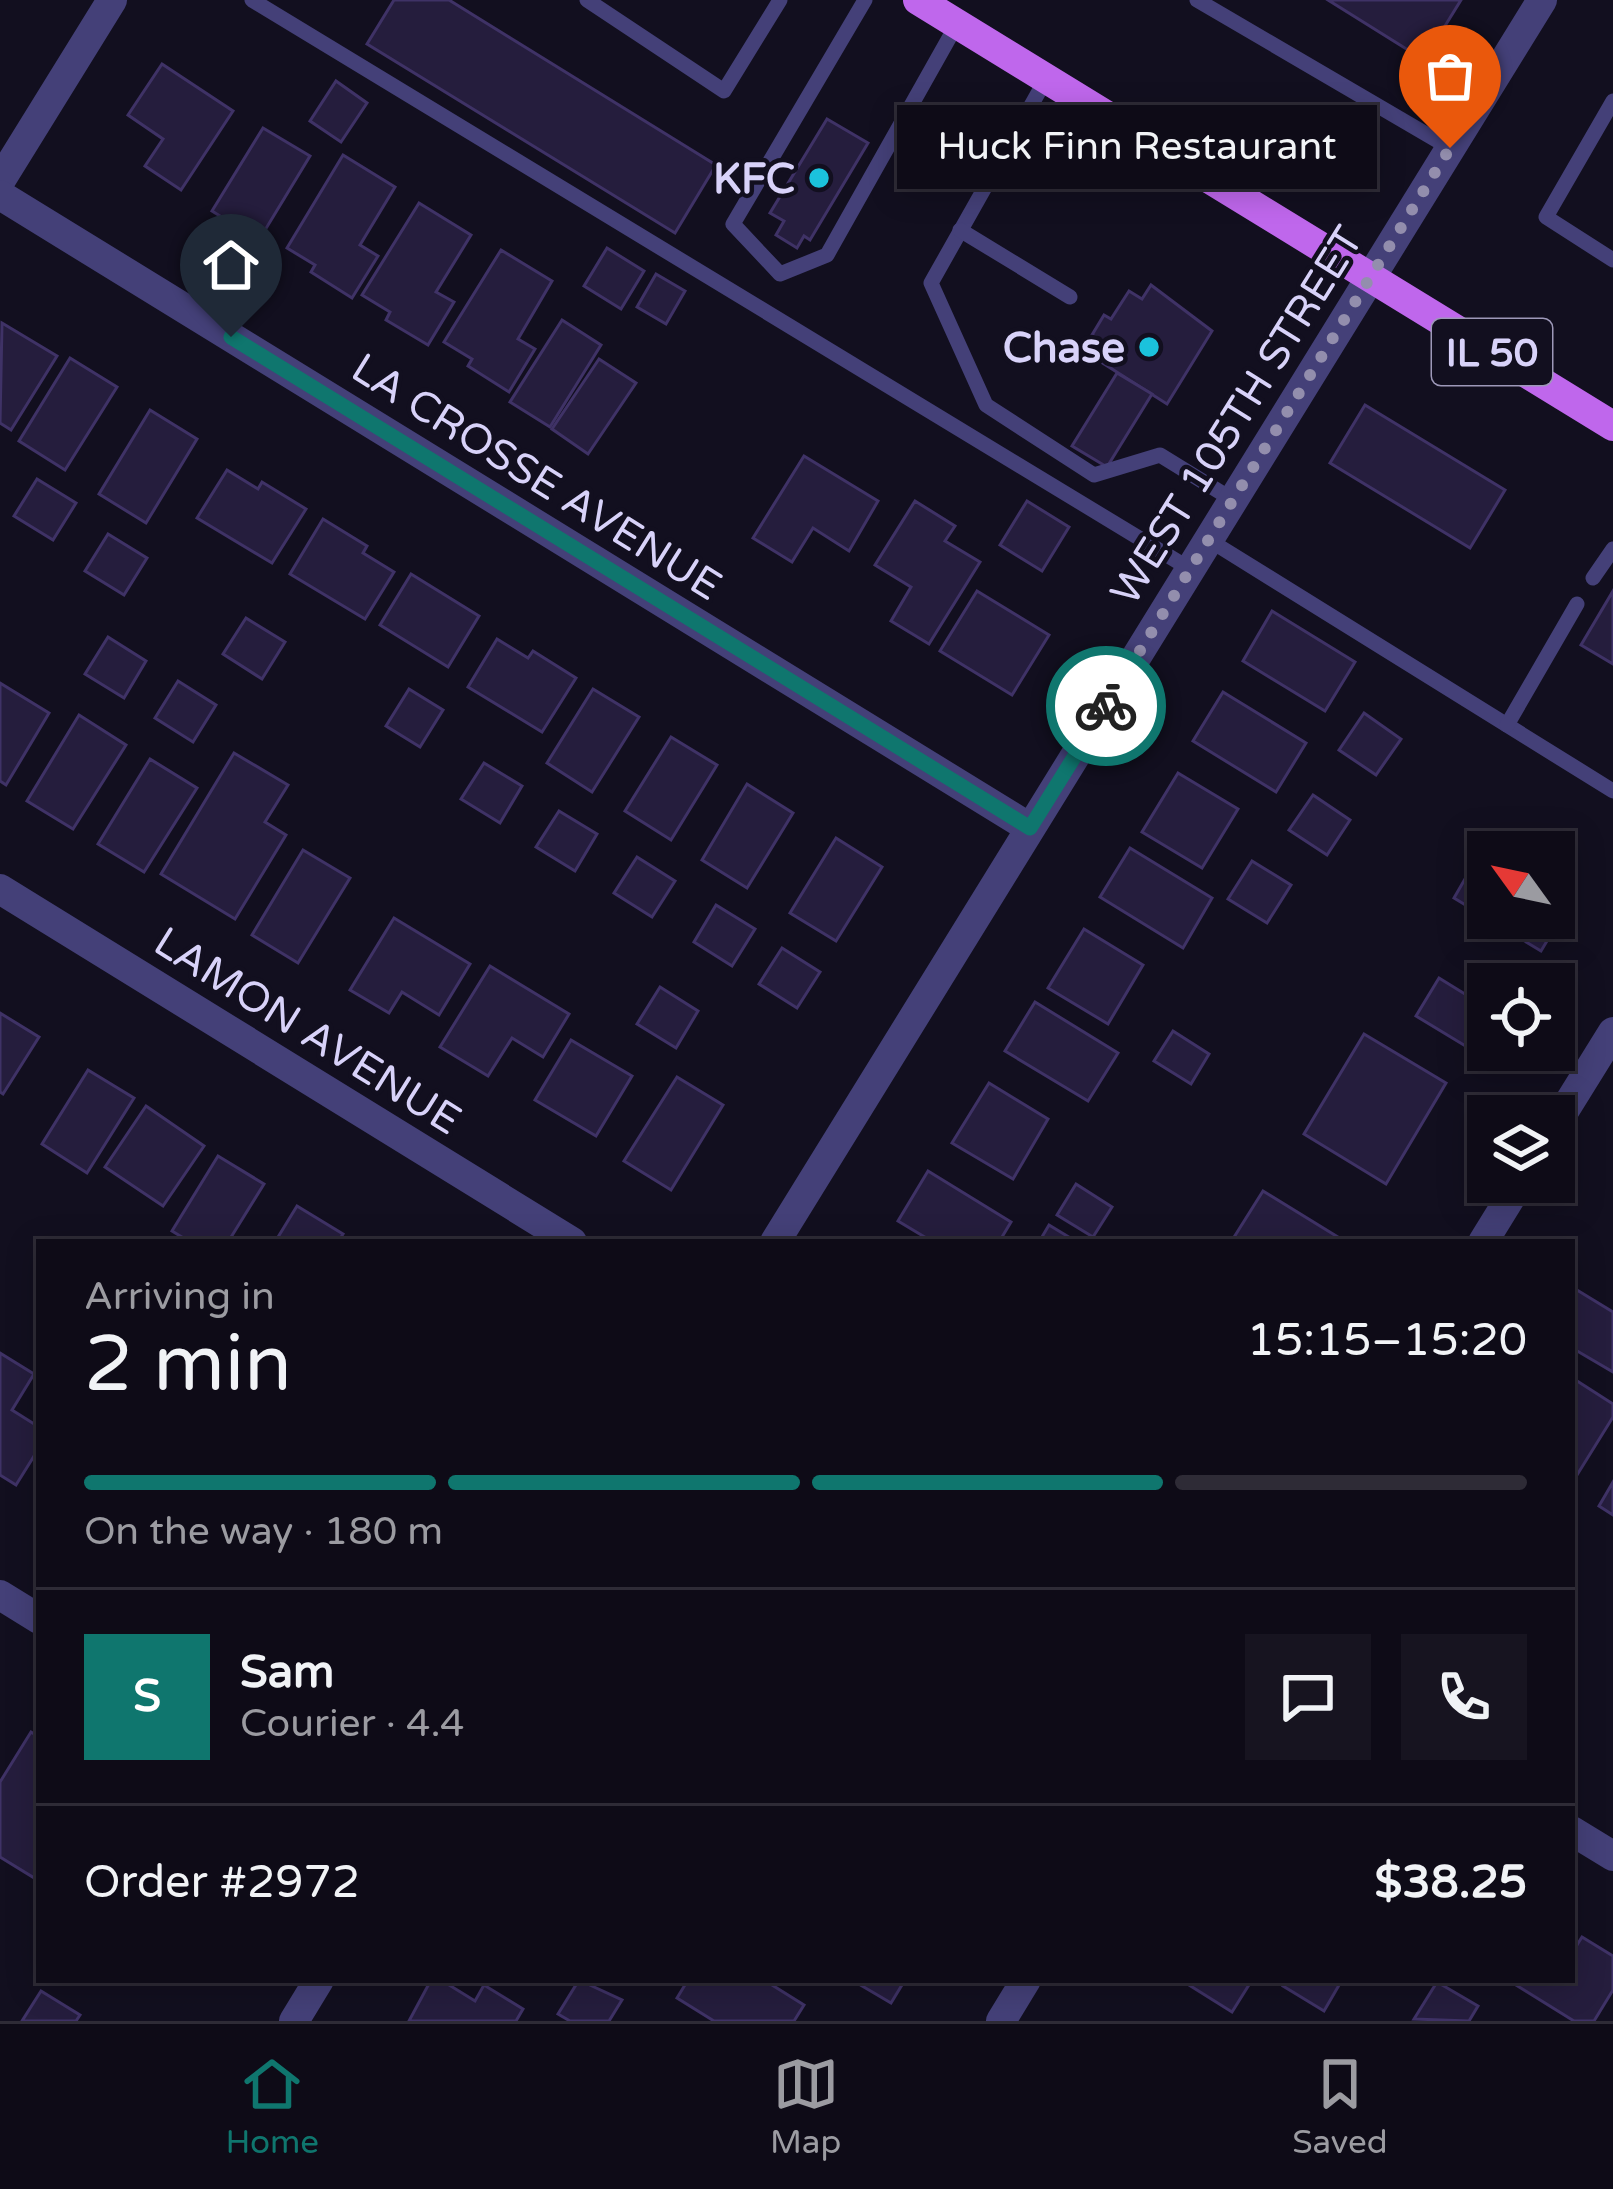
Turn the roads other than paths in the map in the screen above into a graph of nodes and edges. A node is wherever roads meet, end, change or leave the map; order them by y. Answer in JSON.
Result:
{"nodes":[{"id":1,"x":112,"y":0,"type":"edge"},
{"id":2,"x":252,"y":0,"type":"edge"},
{"id":3,"x":587,"y":0,"type":"edge"},
{"id":4,"x":780,"y":0,"type":"edge"},
{"id":5,"x":865,"y":0,"type":"edge"},
{"id":6,"x":918,"y":0,"type":"edge"},
{"id":7,"x":1197,"y":0,"type":"edge"},
{"id":8,"x":1530,"y":4,"type":"edge"},
{"id":9,"x":957,"y":24,"type":"junction"},
{"id":10,"x":1046,"y":79,"type":"junction"},
{"id":11,"x":1613,"y":101,"type":"edge"},
{"id":12,"x":1450,"y":148,"type":"junction"},
{"id":13,"x":0,"y":181,"type":"edge"},
{"id":14,"x":0,"y":195,"type":"edge"},
{"id":15,"x":960,"y":230,"type":"junction"},
{"id":16,"x":1613,"y":260,"type":"edge"},
{"id":17,"x":1370,"y":278,"type":"junction"},
{"id":18,"x":1070,"y":297,"type":"dead end"},
{"id":19,"x":1613,"y":426,"type":"edge"},
{"id":20,"x":1233,"y":500,"type":"junction"},
{"id":21,"x":1209,"y":540,"type":"junction"},
{"id":22,"x":1613,"y":548,"type":"edge"},
{"id":23,"x":1190,"y":569,"type":"junction"},
{"id":24,"x":1593,"y":578,"type":"dead end"},
{"id":25,"x":1577,"y":604,"type":"dead end"},
{"id":26,"x":1507,"y":725,"type":"junction"},
{"id":27,"x":1612,"y":787,"type":"edge"},
{"id":28,"x":1030,"y":828,"type":"junction"},
{"id":29,"x":0,"y":890,"type":"edge"},
{"id":30,"x":1613,"y":1032,"type":"edge"},
{"id":31,"x":1574,"y":1095,"type":"edge"},
{"id":32,"x":1507,"y":1203,"type":"edge"},
{"id":33,"x":567,"y":1239,"type":"edge"},
{"id":34,"x":777,"y":1239,"type":"edge"},
{"id":35,"x":1485,"y":1239,"type":"edge"},
{"id":36,"x":0,"y":1594,"type":"edge"},
{"id":37,"x":36,"y":1616,"type":"edge"},
{"id":38,"x":1575,"y":1833,"type":"edge"},
{"id":39,"x":1613,"y":1856,"type":"edge"},
{"id":40,"x":317,"y":1983,"type":"edge"},
{"id":41,"x":1024,"y":1983,"type":"edge"},
{"id":42,"x":294,"y":2021,"type":"edge"},
{"id":43,"x":1001,"y":2021,"type":"edge"}],
"edges":[{"from":1,"to":13,"type":"street"},
{"from":2,"to":23,"type":"lane"},
{"from":3,"to":4,"type":"lane"},
{"from":5,"to":9,"type":"lane"},
{"from":6,"to":9,"type":"main road","number":"IL 50"},
{"from":7,"to":12,"type":"lane"},
{"from":8,"to":12,"type":"street","name":"WEST 105TH STREET"},
{"from":9,"to":10,"type":"main road","number":"IL 50"},
{"from":10,"to":15,"type":"lane"},
{"from":10,"to":17,"type":"main road","number":"IL 50"},
{"from":11,"to":16,"type":"lane"},
{"from":12,"to":17,"type":"street","name":"WEST 105TH STREET"},
{"from":14,"to":28,"type":"street","name":"LA CROSSE AVENUE"},
{"from":15,"to":18,"type":"lane"},
{"from":15,"to":20,"type":"lane"},
{"from":17,"to":19,"type":"main road","number":"IL 50"},
{"from":17,"to":20,"type":"street","name":"WEST 105TH STREET"},
{"from":20,"to":21,"type":"street","name":"WEST 105TH STREET"},
{"from":21,"to":23,"type":"street","name":"WEST 105TH STREET"},
{"from":21,"to":26,"type":"lane"},
{"from":22,"to":24,"type":"lane"},
{"from":23,"to":28,"type":"street","name":"WEST 105TH STREET"},
{"from":25,"to":26,"type":"lane"},
{"from":26,"to":27,"type":"lane"},
{"from":28,"to":34,"type":"street","name":"WEST 105TH STREET"},
{"from":29,"to":33,"type":"street","name":"LAMON AVENUE"},
{"from":30,"to":31,"type":"street"},
{"from":32,"to":35,"type":"street"},
{"from":36,"to":37,"type":"street"},
{"from":38,"to":39,"type":"street"},
{"from":40,"to":42,"type":"street"},
{"from":41,"to":43,"type":"street"}]}
